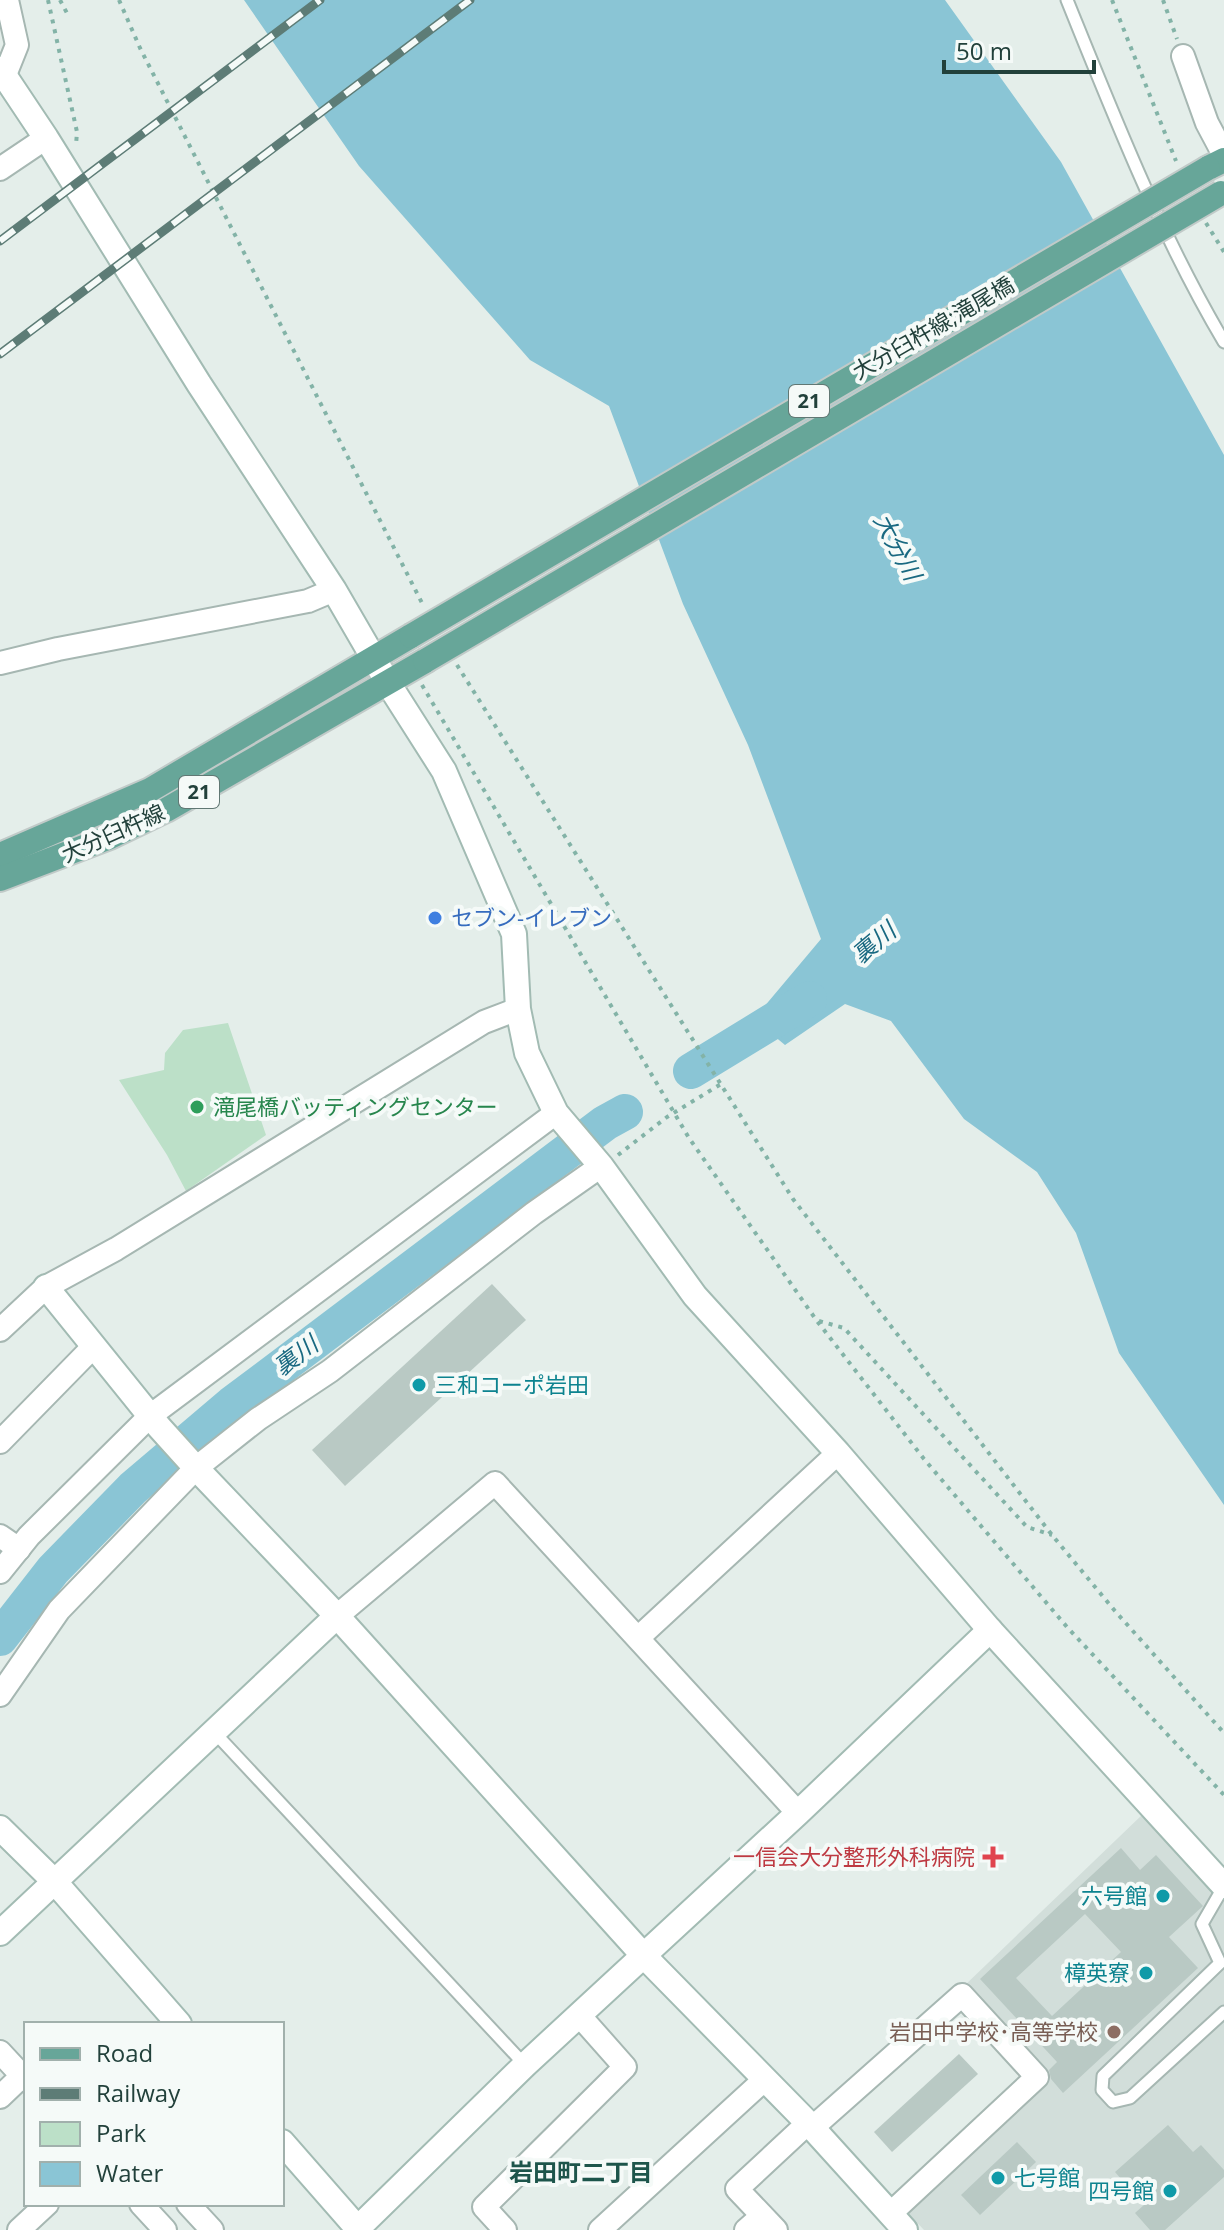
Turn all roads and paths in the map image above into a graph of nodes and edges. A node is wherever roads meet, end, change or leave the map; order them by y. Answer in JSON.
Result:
{"nodes":[{"id":1,"x":7,"y":0,"type":"edge"},
{"id":2,"x":48,"y":0,"type":"edge"},
{"id":3,"x":60,"y":0,"type":"edge"},
{"id":4,"x":119,"y":0,"type":"edge"},
{"id":5,"x":1067,"y":0,"type":"edge"},
{"id":6,"x":1112,"y":0,"type":"edge"},
{"id":7,"x":1163,"y":0,"type":"edge"},
{"id":8,"x":68,"y":15,"type":"dead end"},
{"id":9,"x":1183,"y":56,"type":"joint"},
{"id":10,"x":2,"y":72,"type":"edge"},
{"id":11,"x":46,"y":138,"type":"junction"},
{"id":12,"x":1219,"y":161,"type":"edge"},
{"id":13,"x":1178,"y":167,"type":"dead end"},
{"id":14,"x":0,"y":169,"type":"edge"},
{"id":15,"x":71,"y":179,"type":"junction"},
{"id":16,"x":1223,"y":192,"type":"edge"},
{"id":17,"x":1203,"y":218,"type":"dead end"},
{"id":18,"x":1224,"y":252,"type":"edge"},
{"id":19,"x":1224,"y":342,"type":"edge"},
{"id":20,"x":334,"y":590,"type":"junction"},
{"id":21,"x":428,"y":614,"type":"dead end"},
{"id":22,"x":374,"y":657,"type":"junction"},
{"id":23,"x":0,"y":663,"type":"edge"},
{"id":24,"x":456,"y":664,"type":"dead end"},
{"id":25,"x":419,"y":665,"type":"junction"},
{"id":26,"x":388,"y":683,"type":"junction"},
{"id":27,"x":0,"y":855,"type":"edge"},
{"id":28,"x":0,"y":879,"type":"edge"},
{"id":29,"x":518,"y":1009,"type":"junction"},
{"id":30,"x":721,"y":1084,"type":"junction"},
{"id":31,"x":556,"y":1113,"type":"junction"},
{"id":32,"x":674,"y":1113,"type":"junction"},
{"id":33,"x":598,"y":1162,"type":"junction"},
{"id":34,"x":46,"y":1287,"type":"junction"},
{"id":35,"x":817,"y":1321,"type":"junction"},
{"id":36,"x":0,"y":1330,"type":"edge"},
{"id":37,"x":94,"y":1346,"type":"junction"},
{"id":38,"x":155,"y":1422,"type":"junction"},
{"id":39,"x":0,"y":1442,"type":"edge"},
{"id":40,"x":838,"y":1453,"type":"junction"},
{"id":41,"x":192,"y":1463,"type":"junction"},
{"id":42,"x":1052,"y":1535,"type":"junction"},
{"id":43,"x":0,"y":1536,"type":"edge"},
{"id":44,"x":19,"y":1549,"type":"junction"},
{"id":45,"x":0,"y":1572,"type":"edge"},
{"id":46,"x":337,"y":1616,"type":"junction"},
{"id":47,"x":990,"y":1630,"type":"junction"},
{"id":48,"x":638,"y":1638,"type":"junction"},
{"id":49,"x":0,"y":1695,"type":"edge"},
{"id":50,"x":215,"y":1733,"type":"junction"},
{"id":51,"x":1224,"y":1733,"type":"edge"},
{"id":52,"x":1224,"y":1795,"type":"edge"},
{"id":53,"x":798,"y":1813,"type":"junction"},
{"id":54,"x":0,"y":1828,"type":"edge"},
{"id":55,"x":54,"y":1881,"type":"junction"},
{"id":56,"x":1224,"y":1886,"type":"edge"},
{"id":57,"x":0,"y":1933,"type":"edge"},
{"id":58,"x":643,"y":1955,"type":"junction"},
{"id":59,"x":1224,"y":2012,"type":"edge"},
{"id":60,"x":579,"y":2015,"type":"junction"},
{"id":61,"x":177,"y":2022,"type":"edge"},
{"id":62,"x":0,"y":2052,"type":"edge"},
{"id":63,"x":525,"y":2065,"type":"junction"},
{"id":64,"x":24,"y":2078,"type":"edge"},
{"id":65,"x":765,"y":2079,"type":"junction"},
{"id":66,"x":0,"y":2097,"type":"edge"},
{"id":67,"x":810,"y":2126,"type":"junction"},
{"id":68,"x":284,"y":2144,"type":"edge"},
{"id":69,"x":45,"y":2206,"type":"edge"},
{"id":70,"x":143,"y":2206,"type":"edge"},
{"id":71,"x":192,"y":2208,"type":"edge"},
{"id":72,"x":898,"y":2221,"type":"edge"},
{"id":73,"x":761,"y":2225,"type":"edge"},
{"id":74,"x":357,"y":2229,"type":"edge"},
{"id":75,"x":19,"y":2230,"type":"edge"},
{"id":76,"x":165,"y":2230,"type":"edge"},
{"id":77,"x":176,"y":2230,"type":"edge"},
{"id":78,"x":212,"y":2230,"type":"edge"},
{"id":79,"x":505,"y":2230,"type":"edge"},
{"id":80,"x":600,"y":2230,"type":"edge"}],
"edges":[{"from":1,"to":10,"type":"street"},
{"from":2,"to":15,"type":"path"},
{"from":3,"to":8,"type":"path"},
{"from":4,"to":21,"type":"path"},
{"from":5,"to":19,"type":"lane"},
{"from":6,"to":13,"type":"path"},
{"from":7,"to":9,"type":"path"},
{"from":9,"to":12,"type":"street"},
{"from":10,"to":11,"type":"street"},
{"from":11,"to":14,"type":"street"},
{"from":11,"to":15,"type":"street"},
{"from":12,"to":22,"type":"main road","name":"大分臼杵線;滝尾橋","number":"21","bridge":true},
{"from":15,"to":20,"type":"street"},
{"from":16,"to":25,"type":"main road","name":"大分臼杵線;滝尾橋","number":"21","bridge":true},
{"from":17,"to":18,"type":"path"},
{"from":20,"to":22,"type":"street"},
{"from":20,"to":23,"type":"street"},
{"from":22,"to":26,"type":"street"},
{"from":22,"to":27,"type":"main road","name":"大分臼杵線","number":"21"},
{"from":24,"to":30,"type":"path"},
{"from":25,"to":26,"type":"main road","number":"21"},
{"from":25,"to":32,"type":"path"},
{"from":26,"to":28,"type":"main road","name":"大分臼杵線","number":"21"},
{"from":26,"to":29,"type":"street"},
{"from":29,"to":31,"type":"street"},
{"from":29,"to":34,"type":"street"},
{"from":30,"to":32,"type":"path"},
{"from":30,"to":42,"type":"path"},
{"from":31,"to":33,"type":"street"},
{"from":31,"to":38,"type":"street"},
{"from":32,"to":33,"type":"path"},
{"from":32,"to":35,"type":"path"},
{"from":33,"to":40,"type":"street"},
{"from":33,"to":41,"type":"street"},
{"from":34,"to":36,"type":"street"},
{"from":34,"to":37,"type":"street"},
{"from":35,"to":42,"type":"path"},
{"from":35,"to":52,"type":"path"},
{"from":37,"to":38,"type":"street"},
{"from":37,"to":39,"type":"street"},
{"from":38,"to":41,"type":"street"},
{"from":38,"to":44,"type":"street"},
{"from":40,"to":47,"type":"street"},
{"from":40,"to":48,"type":"street"},
{"from":41,"to":46,"type":"street"},
{"from":41,"to":49,"type":"street"},
{"from":42,"to":51,"type":"path"},
{"from":43,"to":44,"type":"street"},
{"from":44,"to":45,"type":"street"},
{"from":46,"to":48,"type":"street"},
{"from":46,"to":50,"type":"street"},
{"from":46,"to":58,"type":"street"},
{"from":47,"to":53,"type":"street"},
{"from":47,"to":56,"type":"street"},
{"from":48,"to":53,"type":"street"},
{"from":50,"to":55,"type":"street"},
{"from":50,"to":63,"type":"lane"},
{"from":53,"to":58,"type":"street"},
{"from":54,"to":55,"type":"street"},
{"from":55,"to":57,"type":"street"},
{"from":55,"to":61,"type":"street"},
{"from":56,"to":59,"type":"lane"},
{"from":58,"to":60,"type":"street"},
{"from":58,"to":65,"type":"street"},
{"from":60,"to":63,"type":"street"},
{"from":60,"to":79,"type":"street"},
{"from":62,"to":64,"type":"street"},
{"from":63,"to":74,"type":"street"},
{"from":64,"to":66,"type":"street"},
{"from":65,"to":67,"type":"street"},
{"from":65,"to":80,"type":"street"},
{"from":67,"to":72,"type":"street"},
{"from":67,"to":72,"type":"street"},
{"from":67,"to":73,"type":"street"},
{"from":68,"to":74,"type":"street"},
{"from":69,"to":75,"type":"street"},
{"from":70,"to":76,"type":"street"},
{"from":71,"to":77,"type":"street"},
{"from":71,"to":78,"type":"street"}]}
